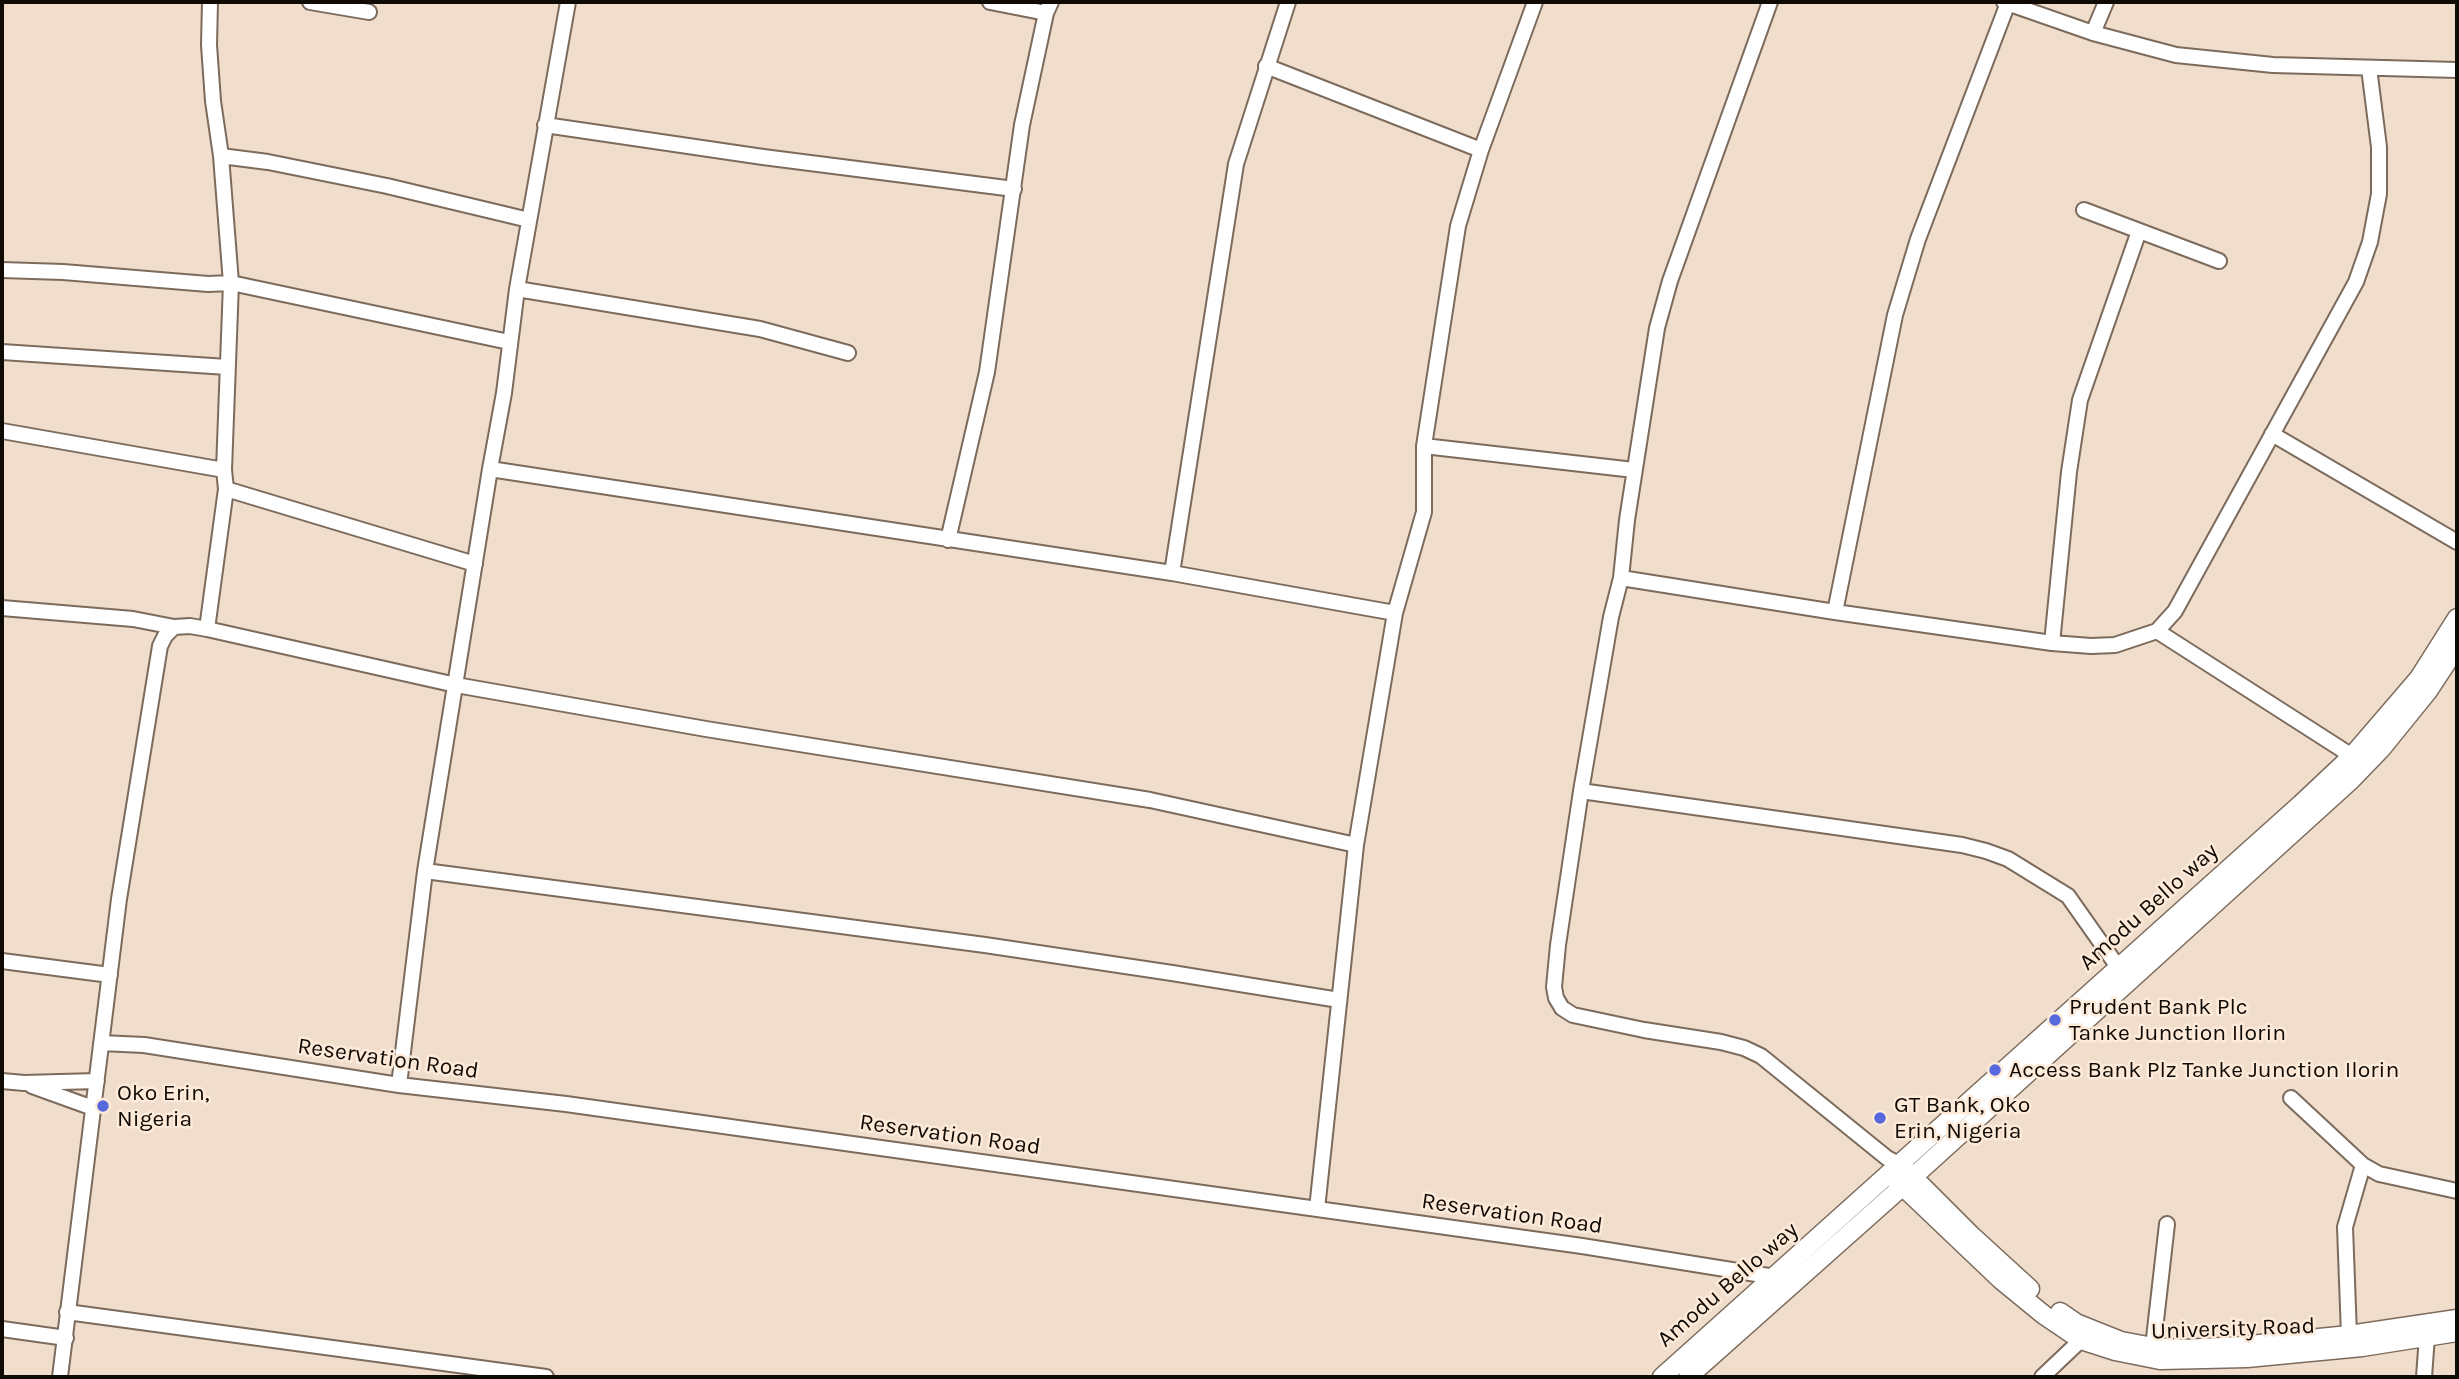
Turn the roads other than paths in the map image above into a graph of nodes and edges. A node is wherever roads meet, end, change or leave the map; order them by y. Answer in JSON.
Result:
{"nodes":[{"id":1,"x":210,"y":2,"type":"edge"},
{"id":2,"x":310,"y":2,"type":"edge"},
{"id":3,"x":568,"y":2,"type":"edge"},
{"id":4,"x":990,"y":2,"type":"edge"},
{"id":5,"x":1288,"y":2,"type":"edge"},
{"id":6,"x":1535,"y":2,"type":"edge"},
{"id":7,"x":1770,"y":2,"type":"edge"},
{"id":8,"x":2106,"y":2,"type":"edge"},
{"id":9,"x":2006,"y":3,"type":"edge"},
{"id":10,"x":1048,"y":7,"type":"edge"},
{"id":11,"x":369,"y":12,"type":"dead end"},
{"id":12,"x":2092,"y":33,"type":"junction"},
{"id":13,"x":1266,"y":66,"type":"junction"},
{"id":14,"x":2369,"y":68,"type":"junction"},
{"id":15,"x":2457,"y":69,"type":"edge"},
{"id":16,"x":545,"y":125,"type":"junction"},
{"id":17,"x":1481,"y":150,"type":"junction"},
{"id":18,"x":221,"y":156,"type":"junction"},
{"id":19,"x":1014,"y":189,"type":"junction"},
{"id":20,"x":2084,"y":210,"type":"dead end"},
{"id":21,"x":529,"y":220,"type":"junction"},
{"id":22,"x":2139,"y":231,"type":"junction"},
{"id":23,"x":2219,"y":261,"type":"dead end"},
{"id":24,"x":2,"y":270,"type":"edge"},
{"id":25,"x":231,"y":283,"type":"junction"},
{"id":26,"x":517,"y":289,"type":"junction"},
{"id":27,"x":509,"y":342,"type":"junction"},
{"id":28,"x":2,"y":352,"type":"edge"},
{"id":29,"x":848,"y":353,"type":"dead end"},
{"id":30,"x":227,"y":367,"type":"junction"},
{"id":31,"x":2,"y":431,"type":"edge"},
{"id":32,"x":2272,"y":434,"type":"junction"},
{"id":33,"x":1424,"y":446,"type":"junction"},
{"id":34,"x":224,"y":470,"type":"junction"},
{"id":35,"x":490,"y":470,"type":"junction"},
{"id":36,"x":1634,"y":470,"type":"junction"},
{"id":37,"x":226,"y":489,"type":"junction"},
{"id":38,"x":948,"y":541,"type":"junction"},
{"id":39,"x":2457,"y":542,"type":"edge"},
{"id":40,"x":475,"y":564,"type":"junction"},
{"id":41,"x":1172,"y":573,"type":"junction"},
{"id":42,"x":1621,"y":578,"type":"junction"},
{"id":43,"x":2,"y":608,"type":"edge"},
{"id":44,"x":1835,"y":612,"type":"junction"},
{"id":45,"x":1395,"y":613,"type":"junction"},
{"id":46,"x":2457,"y":618,"type":"edge"},
{"id":47,"x":174,"y":627,"type":"junction"},
{"id":48,"x":207,"y":629,"type":"junction"},
{"id":49,"x":2157,"y":631,"type":"junction"},
{"id":50,"x":2052,"y":643,"type":"junction"},
{"id":51,"x":2457,"y":647,"type":"edge"},
{"id":52,"x":456,"y":685,"type":"junction"},
{"id":53,"x":2352,"y":756,"type":"junction"},
{"id":54,"x":1581,"y":791,"type":"junction"},
{"id":55,"x":1356,"y":845,"type":"junction"},
{"id":56,"x":425,"y":871,"type":"junction"},
{"id":57,"x":2,"y":961,"type":"edge"},
{"id":58,"x":2118,"y":967,"type":"junction"},
{"id":59,"x":110,"y":975,"type":"junction"},
{"id":60,"x":1339,"y":1000,"type":"junction"},
{"id":61,"x":101,"y":1043,"type":"junction"},
{"id":62,"x":2,"y":1081,"type":"edge"},
{"id":63,"x":97,"y":1081,"type":"junction"},
{"id":64,"x":24,"y":1083,"type":"junction"},
{"id":65,"x":399,"y":1085,"type":"junction"},
{"id":66,"x":2291,"y":1098,"type":"dead end"},
{"id":67,"x":93,"y":1108,"type":"junction"},
{"id":68,"x":2363,"y":1165,"type":"junction"},
{"id":69,"x":1898,"y":1172,"type":"junction"},
{"id":70,"x":2457,"y":1191,"type":"edge"},
{"id":71,"x":1317,"y":1209,"type":"junction"},
{"id":72,"x":2167,"y":1224,"type":"dead end"},
{"id":73,"x":1782,"y":1281,"type":"junction"},
{"id":74,"x":66,"y":1312,"type":"junction"},
{"id":75,"x":2457,"y":1320,"type":"edge"},
{"id":76,"x":2,"y":1329,"type":"edge"},
{"id":77,"x":2431,"y":1331,"type":"junction"},
{"id":78,"x":2457,"y":1332,"type":"edge"},
{"id":79,"x":2349,"y":1335,"type":"junction"},
{"id":80,"x":66,"y":1338,"type":"junction"},
{"id":81,"x":2081,"y":1340,"type":"junction"},
{"id":82,"x":2153,"y":1347,"type":"junction"},
{"id":83,"x":60,"y":1377,"type":"edge"},
{"id":84,"x":546,"y":1377,"type":"edge"},
{"id":85,"x":1662,"y":1377,"type":"edge"},
{"id":86,"x":1688,"y":1377,"type":"edge"},
{"id":87,"x":2042,"y":1377,"type":"edge"},
{"id":88,"x":2424,"y":1377,"type":"edge"}],
"edges":[{"from":1,"to":18,"type":"street"},
{"from":2,"to":11,"type":"street"},
{"from":3,"to":16,"type":"street"},
{"from":4,"to":10,"type":"street"},
{"from":5,"to":13,"type":"street"},
{"from":6,"to":17,"type":"street"},
{"from":7,"to":36,"type":"street"},
{"from":8,"to":12,"type":"street"},
{"from":9,"to":12,"type":"street"},
{"from":9,"to":44,"type":"street"},
{"from":10,"to":19,"type":"street"},
{"from":12,"to":14,"type":"street"},
{"from":13,"to":17,"type":"street"},
{"from":13,"to":41,"type":"street"},
{"from":14,"to":15,"type":"street"},
{"from":14,"to":32,"type":"street"},
{"from":16,"to":19,"type":"street"},
{"from":16,"to":21,"type":"street"},
{"from":17,"to":33,"type":"street"},
{"from":18,"to":21,"type":"street"},
{"from":18,"to":25,"type":"street"},
{"from":19,"to":38,"type":"street"},
{"from":20,"to":22,"type":"street"},
{"from":21,"to":26,"type":"street"},
{"from":22,"to":23,"type":"street"},
{"from":22,"to":50,"type":"street"},
{"from":24,"to":25,"type":"street"},
{"from":25,"to":27,"type":"street"},
{"from":25,"to":30,"type":"street"},
{"from":26,"to":27,"type":"street"},
{"from":26,"to":29,"type":"street"},
{"from":27,"to":35,"type":"street"},
{"from":28,"to":30,"type":"street"},
{"from":30,"to":34,"type":"street"},
{"from":31,"to":34,"type":"street"},
{"from":32,"to":39,"type":"street"},
{"from":32,"to":49,"type":"street"},
{"from":33,"to":36,"type":"street"},
{"from":33,"to":45,"type":"street"},
{"from":34,"to":37,"type":"street"},
{"from":35,"to":38,"type":"street"},
{"from":35,"to":40,"type":"street"},
{"from":36,"to":42,"type":"street"},
{"from":37,"to":40,"type":"street"},
{"from":37,"to":48,"type":"street"},
{"from":38,"to":41,"type":"street"},
{"from":40,"to":52,"type":"street"},
{"from":41,"to":45,"type":"street"},
{"from":42,"to":44,"type":"street"},
{"from":42,"to":54,"type":"street"},
{"from":43,"to":47,"type":"street"},
{"from":44,"to":50,"type":"street"},
{"from":45,"to":55,"type":"street"},
{"from":46,"to":53,"type":"main road","name":"Amodu Bello way"},
{"from":47,"to":48,"type":"street"},
{"from":47,"to":59,"type":"street"},
{"from":48,"to":52,"type":"street"},
{"from":49,"to":50,"type":"street"},
{"from":49,"to":53,"type":"street"},
{"from":51,"to":69,"type":"main road","name":"Amodu Bello way"},
{"from":52,"to":55,"type":"street"},
{"from":52,"to":56,"type":"street"},
{"from":53,"to":58,"type":"main road","name":"Amodu Bello way"},
{"from":54,"to":58,"type":"street"},
{"from":54,"to":69,"type":"street"},
{"from":55,"to":60,"type":"street"},
{"from":56,"to":60,"type":"street"},
{"from":56,"to":65,"type":"street"},
{"from":57,"to":59,"type":"street"},
{"from":58,"to":69,"type":"main road","name":"Amodu Bello way"},
{"from":59,"to":61,"type":"street"},
{"from":60,"to":71,"type":"street"},
{"from":61,"to":63,"type":"street"},
{"from":61,"to":65,"type":"street","name":"Reservation Road"},
{"from":62,"to":64,"type":"street"},
{"from":63,"to":64,"type":"street"},
{"from":63,"to":67,"type":"street"},
{"from":64,"to":67,"type":"street"},
{"from":65,"to":71,"type":"street","name":"Reservation Road"},
{"from":66,"to":68,"type":"street"},
{"from":67,"to":74,"type":"street"},
{"from":68,"to":70,"type":"street"},
{"from":68,"to":79,"type":"street"},
{"from":69,"to":73,"type":"main road","name":"Amodu Bello way"},
{"from":69,"to":81,"type":"main road","name":"University Road"},
{"from":69,"to":82,"type":"main road","name":"University Road"},
{"from":71,"to":73,"type":"street","name":"Reservation Road"},
{"from":72,"to":82,"type":"street"},
{"from":73,"to":85,"type":"main road","name":"Amodu Bello way"},
{"from":73,"to":86,"type":"main road","name":"Amodu Bello way"},
{"from":74,"to":80,"type":"street"},
{"from":74,"to":84,"type":"street"},
{"from":75,"to":77,"type":"main road","name":"University Road"},
{"from":76,"to":80,"type":"street"},
{"from":77,"to":78,"type":"main road","name":"University Road"},
{"from":77,"to":79,"type":"main road","name":"University Road"},
{"from":77,"to":81,"type":"main road","name":"University Road"},
{"from":77,"to":88,"type":"street"},
{"from":79,"to":82,"type":"main road","name":"University Road"},
{"from":80,"to":83,"type":"street"},
{"from":81,"to":87,"type":"street"}]}
